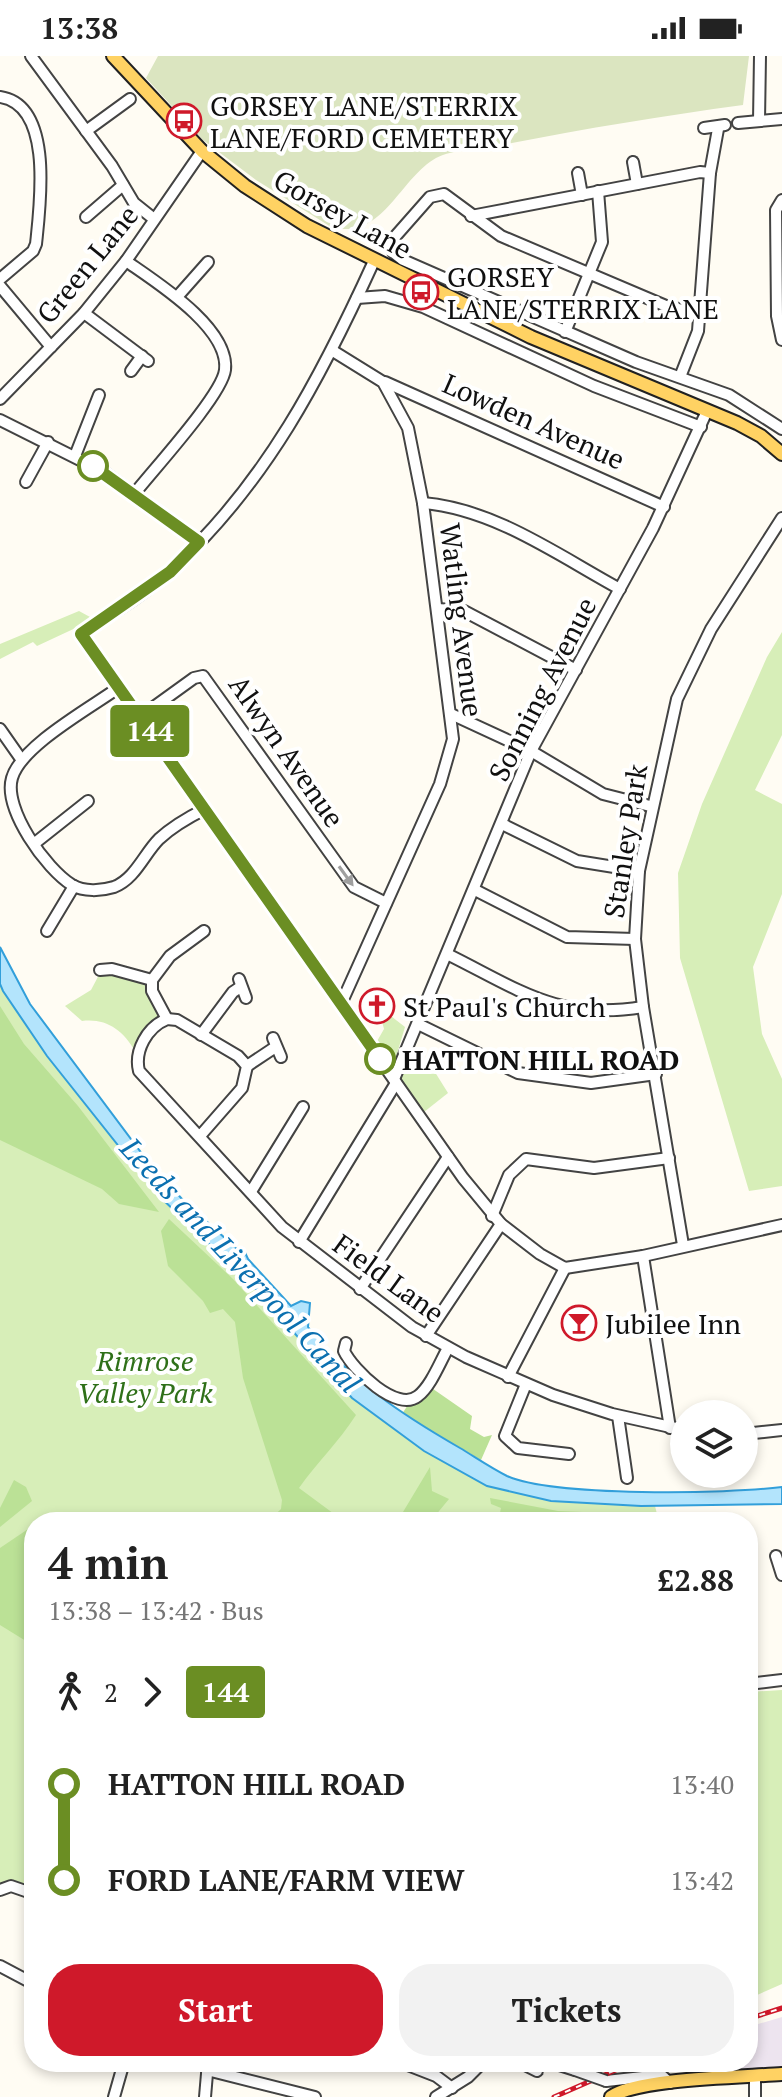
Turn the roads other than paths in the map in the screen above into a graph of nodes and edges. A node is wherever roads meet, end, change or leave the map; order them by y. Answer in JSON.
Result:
{"nodes":[{"id":1,"x":31,"y":56,"type":"edge"},
{"id":2,"x":113,"y":56,"type":"edge"},
{"id":3,"x":760,"y":56,"type":"edge"},
{"id":4,"x":0,"y":97,"type":"edge"},
{"id":5,"x":130,"y":99,"type":"dead end"},
{"id":6,"x":782,"y":119,"type":"edge"},
{"id":7,"x":759,"y":121,"type":"junction"},
{"id":8,"x":738,"y":123,"type":"dead end"},
{"id":9,"x":704,"y":128,"type":"dead end"},
{"id":10,"x":86,"y":131,"type":"junction"},
{"id":11,"x":202,"y":151,"type":"junction"},
{"id":12,"x":633,"y":162,"type":"dead end"},
{"id":13,"x":578,"y":173,"type":"dead end"},
{"id":14,"x":710,"y":173,"type":"junction"},
{"id":15,"x":637,"y":184,"type":"junction"},
{"id":16,"x":123,"y":185,"type":"junction"},
{"id":17,"x":598,"y":191,"type":"junction"},
{"id":18,"x":582,"y":195,"type":"junction"},
{"id":19,"x":782,"y":200,"type":"edge"},
{"id":20,"x":504,"y":210,"type":"junction"},
{"id":21,"x":471,"y":216,"type":"junction"},
{"id":22,"x":86,"y":217,"type":"dead end"},
{"id":23,"x":154,"y":219,"type":"junction"},
{"id":24,"x":501,"y":236,"type":"junction"},
{"id":25,"x":126,"y":261,"type":"junction"},
{"id":26,"x":374,"y":261,"type":"junction"},
{"id":27,"x":208,"y":262,"type":"dead end"},
{"id":28,"x":590,"y":274,"type":"junction"},
{"id":29,"x":0,"y":279,"type":"edge"},
{"id":30,"x":0,"y":286,"type":"edge"},
{"id":31,"x":177,"y":297,"type":"junction"},
{"id":32,"x":357,"y":298,"type":"junction"},
{"id":33,"x":84,"y":313,"type":"junction"},
{"id":34,"x":700,"y":314,"type":"junction"},
{"id":35,"x":565,"y":332,"type":"junction"},
{"id":36,"x":782,"y":340,"type":"edge"},
{"id":37,"x":51,"y":347,"type":"junction"},
{"id":38,"x":333,"y":351,"type":"junction"},
{"id":39,"x":131,"y":371,"type":"dead end"},
{"id":40,"x":680,"y":377,"type":"junction"},
{"id":41,"x":383,"y":382,"type":"junction"},
{"id":42,"x":99,"y":395,"type":"dead end"},
{"id":43,"x":729,"y":395,"type":"junction"},
{"id":44,"x":0,"y":399,"type":"edge"},
{"id":45,"x":707,"y":411,"type":"junction"},
{"id":46,"x":721,"y":416,"type":"junction"},
{"id":47,"x":0,"y":420,"type":"edge"},
{"id":48,"x":701,"y":427,"type":"junction"},
{"id":49,"x":782,"y":429,"type":"edge"},
{"id":50,"x":48,"y":442,"type":"junction"},
{"id":51,"x":782,"y":454,"type":"edge"},
{"id":52,"x":75,"y":456,"type":"junction"},
{"id":53,"x":26,"y":482,"type":"dead end"},
{"id":54,"x":135,"y":493,"type":"junction"},
{"id":55,"x":423,"y":503,"type":"junction"},
{"id":56,"x":664,"y":507,"type":"junction"},
{"id":57,"x":782,"y":518,"type":"edge"},
{"id":58,"x":199,"y":542,"type":"junction"},
{"id":59,"x":620,"y":589,"type":"junction"},
{"id":60,"x":438,"y":609,"type":"junction"},
{"id":61,"x":576,"y":670,"type":"junction"},
{"id":62,"x":118,"y":688,"type":"junction"},
{"id":63,"x":451,"y":714,"type":"junction"},
{"id":64,"x":140,"y":717,"type":"junction"},
{"id":65,"x":0,"y":729,"type":"edge"},
{"id":66,"x":531,"y":751,"type":"junction"},
{"id":67,"x":21,"y":759,"type":"junction"},
{"id":68,"x":88,"y":801,"type":"dead end"},
{"id":69,"x":650,"y":806,"type":"junction"},
{"id":70,"x":205,"y":809,"type":"junction"},
{"id":71,"x":502,"y":824,"type":"junction"},
{"id":72,"x":35,"y":843,"type":"junction"},
{"id":73,"x":639,"y":871,"type":"junction"},
{"id":74,"x":74,"y":886,"type":"junction"},
{"id":75,"x":475,"y":890,"type":"junction"},
{"id":76,"x":386,"y":903,"type":"junction"},
{"id":77,"x":47,"y":931,"type":"dead end"},
{"id":78,"x":204,"y":931,"type":"dead end"},
{"id":79,"x":635,"y":939,"type":"junction"},
{"id":80,"x":447,"y":954,"type":"junction"},
{"id":81,"x":100,"y":970,"type":"dead end"},
{"id":82,"x":152,"y":980,"type":"junction"},
{"id":83,"x":241,"y":988,"type":"dead end"},
{"id":84,"x":341,"y":1004,"type":"junction"},
{"id":85,"x":643,"y":1007,"type":"junction"},
{"id":86,"x":167,"y":1019,"type":"junction"},
{"id":87,"x":418,"y":1024,"type":"junction"},
{"id":88,"x":201,"y":1035,"type":"junction"},
{"id":89,"x":276,"y":1048,"type":"dead end"},
{"id":90,"x":247,"y":1066,"type":"junction"},
{"id":91,"x":656,"y":1074,"type":"junction"},
{"id":92,"x":395,"y":1081,"type":"junction"},
{"id":93,"x":303,"y":1107,"type":"dead end"},
{"id":94,"x":200,"y":1136,"type":"junction"},
{"id":95,"x":448,"y":1157,"type":"junction"},
{"id":96,"x":669,"y":1158,"type":"junction"},
{"id":97,"x":252,"y":1190,"type":"junction"},
{"id":98,"x":496,"y":1220,"type":"junction"},
{"id":99,"x":782,"y":1225,"type":"edge"},
{"id":100,"x":299,"y":1242,"type":"junction"},
{"id":101,"x":683,"y":1245,"type":"junction"},
{"id":102,"x":643,"y":1256,"type":"junction"},
{"id":103,"x":565,"y":1268,"type":"junction"},
{"id":104,"x":360,"y":1289,"type":"junction"},
{"id":105,"x":426,"y":1336,"type":"junction"},
{"id":106,"x":346,"y":1343,"type":"dead end"},
{"id":107,"x":448,"y":1348,"type":"junction"},
{"id":108,"x":508,"y":1377,"type":"junction"},
{"id":109,"x":526,"y":1384,"type":"junction"},
{"id":110,"x":618,"y":1416,"type":"junction"},
{"id":111,"x":670,"y":1428,"type":"joint"},
{"id":112,"x":782,"y":1430,"type":"edge"},
{"id":113,"x":758,"y":1433,"type":"edge"},
{"id":114,"x":569,"y":1454,"type":"dead end"},
{"id":115,"x":627,"y":1478,"type":"dead end"},
{"id":116,"x":776,"y":1556,"type":"dead end"},
{"id":117,"x":782,"y":1575,"type":"edge"},
{"id":118,"x":782,"y":1680,"type":"edge"},
{"id":119,"x":758,"y":1683,"type":"edge"},
{"id":120,"x":0,"y":1890,"type":"edge"},
{"id":121,"x":24,"y":1891,"type":"edge"},
{"id":122,"x":0,"y":1966,"type":"edge"},
{"id":123,"x":24,"y":1979,"type":"edge"},
{"id":124,"x":121,"y":2072,"type":"edge"},
{"id":125,"x":207,"y":2072,"type":"edge"},
{"id":126,"x":229,"y":2072,"type":"edge"},
{"id":127,"x":426,"y":2072,"type":"edge"},
{"id":128,"x":471,"y":2072,"type":"edge"},
{"id":129,"x":581,"y":2072,"type":"edge"},
{"id":130,"x":782,"y":2074,"type":"edge"},
{"id":131,"x":755,"y":2076,"type":"junction"},
{"id":132,"x":670,"y":2083,"type":"junction"},
{"id":133,"x":452,"y":2088,"type":"junction"},
{"id":134,"x":612,"y":2096,"type":"edge"},
{"id":135,"x":114,"y":2097,"type":"edge"},
{"id":136,"x":205,"y":2097,"type":"edge"},
{"id":137,"x":315,"y":2097,"type":"edge"},
{"id":138,"x":436,"y":2097,"type":"edge"},
{"id":139,"x":755,"y":2097,"type":"edge"}],
"edges":[{"from":1,"to":10,"type":"street"},
{"from":2,"to":11,"type":"main road","name":"Gorsey Lane"},
{"from":3,"to":7,"type":"street"},
{"from":4,"to":29,"type":"street"},
{"from":5,"to":10,"type":"street"},
{"from":6,"to":7,"type":"street"},
{"from":7,"to":8,"type":"street"},
{"from":9,"to":14,"type":"street"},
{"from":10,"to":16,"type":"street"},
{"from":11,"to":23,"type":"street","name":"Green Lane"},
{"from":11,"to":26,"type":"main road","name":"Gorsey Lane"},
{"from":12,"to":15,"type":"street"},
{"from":13,"to":18,"type":"street"},
{"from":14,"to":15,"type":"street"},
{"from":14,"to":34,"type":"street"},
{"from":15,"to":17,"type":"street"},
{"from":16,"to":22,"type":"street"},
{"from":16,"to":23,"type":"street"},
{"from":17,"to":18,"type":"street"},
{"from":17,"to":28,"type":"street"},
{"from":18,"to":20,"type":"street"},
{"from":19,"to":36,"type":"street"},
{"from":20,"to":21,"type":"street"},
{"from":20,"to":24,"type":"street"},
{"from":21,"to":24,"type":"street"},
{"from":21,"to":35,"type":"street","name":"Gorsey Lane"},
{"from":23,"to":25,"type":"street","name":"Green Lane"},
{"from":24,"to":28,"type":"street"},
{"from":25,"to":31,"type":"street"},
{"from":25,"to":33,"type":"street","name":"Green Lane"},
{"from":26,"to":32,"type":"street"},
{"from":26,"to":45,"type":"main road","name":"Gorsey Lane"},
{"from":27,"to":31,"type":"street"},
{"from":28,"to":34,"type":"street"},
{"from":28,"to":35,"type":"street"},
{"from":30,"to":37,"type":"street"},
{"from":31,"to":54,"type":"street"},
{"from":32,"to":38,"type":"street"},
{"from":32,"to":48,"type":"street"},
{"from":33,"to":37,"type":"street","name":"Green Lane"},
{"from":33,"to":39,"type":"street"},
{"from":34,"to":40,"type":"street"},
{"from":35,"to":40,"type":"street","name":"Gorsey Lane"},
{"from":37,"to":44,"type":"street","name":"Green Lane"},
{"from":38,"to":41,"type":"street","name":"Watling Avenue"},
{"from":38,"to":58,"type":"street"},
{"from":40,"to":43,"type":"street","name":"Gorsey Lane"},
{"from":41,"to":55,"type":"street","name":"Watling Avenue"},
{"from":41,"to":56,"type":"street","name":"Lowden Avenue"},
{"from":42,"to":52,"type":"street"},
{"from":43,"to":46,"type":"street"},
{"from":43,"to":49,"type":"street","name":"Gorsey Lane"},
{"from":45,"to":46,"type":"main road","name":"Gorsey Lane"},
{"from":45,"to":48,"type":"street","name":"Sonning Avenue"},
{"from":46,"to":51,"type":"main road","name":"Gorsey Lane"},
{"from":47,"to":50,"type":"street"},
{"from":48,"to":56,"type":"street","name":"Sonning Avenue"},
{"from":50,"to":52,"type":"street"},
{"from":50,"to":53,"type":"street"},
{"from":52,"to":54,"type":"street"},
{"from":54,"to":58,"type":"street"},
{"from":55,"to":59,"type":"street"},
{"from":55,"to":60,"type":"street","name":"Watling Avenue"},
{"from":56,"to":59,"type":"street","name":"Sonning Avenue"},
{"from":57,"to":69,"type":"street","name":"Stanley Park"},
{"from":58,"to":62,"type":"street"},
{"from":59,"to":61,"type":"street","name":"Sonning Avenue"},
{"from":60,"to":61,"type":"street"},
{"from":60,"to":63,"type":"street","name":"Watling Avenue"},
{"from":61,"to":66,"type":"street","name":"Sonning Avenue"},
{"from":62,"to":64,"type":"street"},
{"from":62,"to":67,"type":"street"},
{"from":63,"to":66,"type":"street"},
{"from":63,"to":76,"type":"street","name":"Watling Avenue"},
{"from":64,"to":70,"type":"street"},
{"from":64,"to":76,"type":"street","name":"Alwyn Avenue","one_way":true},
{"from":65,"to":67,"type":"street"},
{"from":66,"to":69,"type":"street"},
{"from":66,"to":71,"type":"street","name":"Sonning Avenue"},
{"from":67,"to":72,"type":"street"},
{"from":68,"to":72,"type":"street"},
{"from":69,"to":73,"type":"street","name":"Stanley Park"},
{"from":70,"to":74,"type":"street"},
{"from":70,"to":84,"type":"street"},
{"from":71,"to":73,"type":"street"},
{"from":71,"to":75,"type":"street","name":"Sonning Avenue"},
{"from":72,"to":74,"type":"street"},
{"from":73,"to":79,"type":"street","name":"Stanley Park"},
{"from":74,"to":77,"type":"street"},
{"from":75,"to":79,"type":"street"},
{"from":75,"to":80,"type":"street","name":"Sonning Avenue"},
{"from":76,"to":84,"type":"street","name":"Watling Avenue"},
{"from":78,"to":82,"type":"street"},
{"from":79,"to":85,"type":"street","name":"Stanley Park"},
{"from":80,"to":85,"type":"street"},
{"from":80,"to":87,"type":"street","name":"Sonning Avenue"},
{"from":81,"to":82,"type":"street"},
{"from":82,"to":86,"type":"street"},
{"from":83,"to":88,"type":"street"},
{"from":84,"to":92,"type":"street"},
{"from":85,"to":91,"type":"street","name":"Stanley Park"},
{"from":86,"to":88,"type":"street"},
{"from":86,"to":94,"type":"street","name":"Field Lane"},
{"from":87,"to":91,"type":"street"},
{"from":87,"to":92,"type":"street","name":"Sonning Avenue"},
{"from":88,"to":90,"type":"street"},
{"from":89,"to":90,"type":"street"},
{"from":90,"to":94,"type":"street"},
{"from":91,"to":96,"type":"street","name":"Stanley Park"},
{"from":92,"to":95,"type":"street"},
{"from":92,"to":100,"type":"street","name":"Sonning Avenue"},
{"from":93,"to":97,"type":"street"},
{"from":94,"to":97,"type":"street","name":"Field Lane"},
{"from":95,"to":98,"type":"street"},
{"from":95,"to":104,"type":"street"},
{"from":96,"to":98,"type":"street"},
{"from":96,"to":101,"type":"street","name":"Stanley Park"},
{"from":97,"to":100,"type":"street","name":"Field Lane"},
{"from":98,"to":103,"type":"street"},
{"from":98,"to":105,"type":"street"},
{"from":99,"to":101,"type":"street"},
{"from":100,"to":104,"type":"street","name":"Field Lane"},
{"from":101,"to":102,"type":"street"},
{"from":102,"to":103,"type":"street"},
{"from":102,"to":111,"type":"street"},
{"from":103,"to":108,"type":"street"},
{"from":104,"to":105,"type":"street","name":"Field Lane"},
{"from":105,"to":107,"type":"street","name":"Field Lane"},
{"from":106,"to":107,"type":"street"},
{"from":107,"to":108,"type":"street","name":"Field Lane"},
{"from":108,"to":109,"type":"street","name":"Field Lane"},
{"from":109,"to":110,"type":"street","name":"Field Lane"},
{"from":109,"to":114,"type":"street"},
{"from":110,"to":111,"type":"street","name":"Field Lane"},
{"from":110,"to":115,"type":"street"},
{"from":112,"to":113,"type":"street"},
{"from":116,"to":117,"type":"street"},
{"from":118,"to":119,"type":"street"},
{"from":120,"to":121,"type":"street"},
{"from":122,"to":123,"type":"street"},
{"from":124,"to":135,"type":"street"},
{"from":125,"to":136,"type":"street"},
{"from":126,"to":137,"type":"street"},
{"from":127,"to":133,"type":"street"},
{"from":128,"to":133,"type":"street"},
{"from":129,"to":132,"type":"street","bridge":true},
{"from":130,"to":131,"type":"main road"},
{"from":131,"to":132,"type":"main road"},
{"from":131,"to":139,"type":"street"},
{"from":132,"to":134,"type":"main road"},
{"from":133,"to":138,"type":"street"}]}
